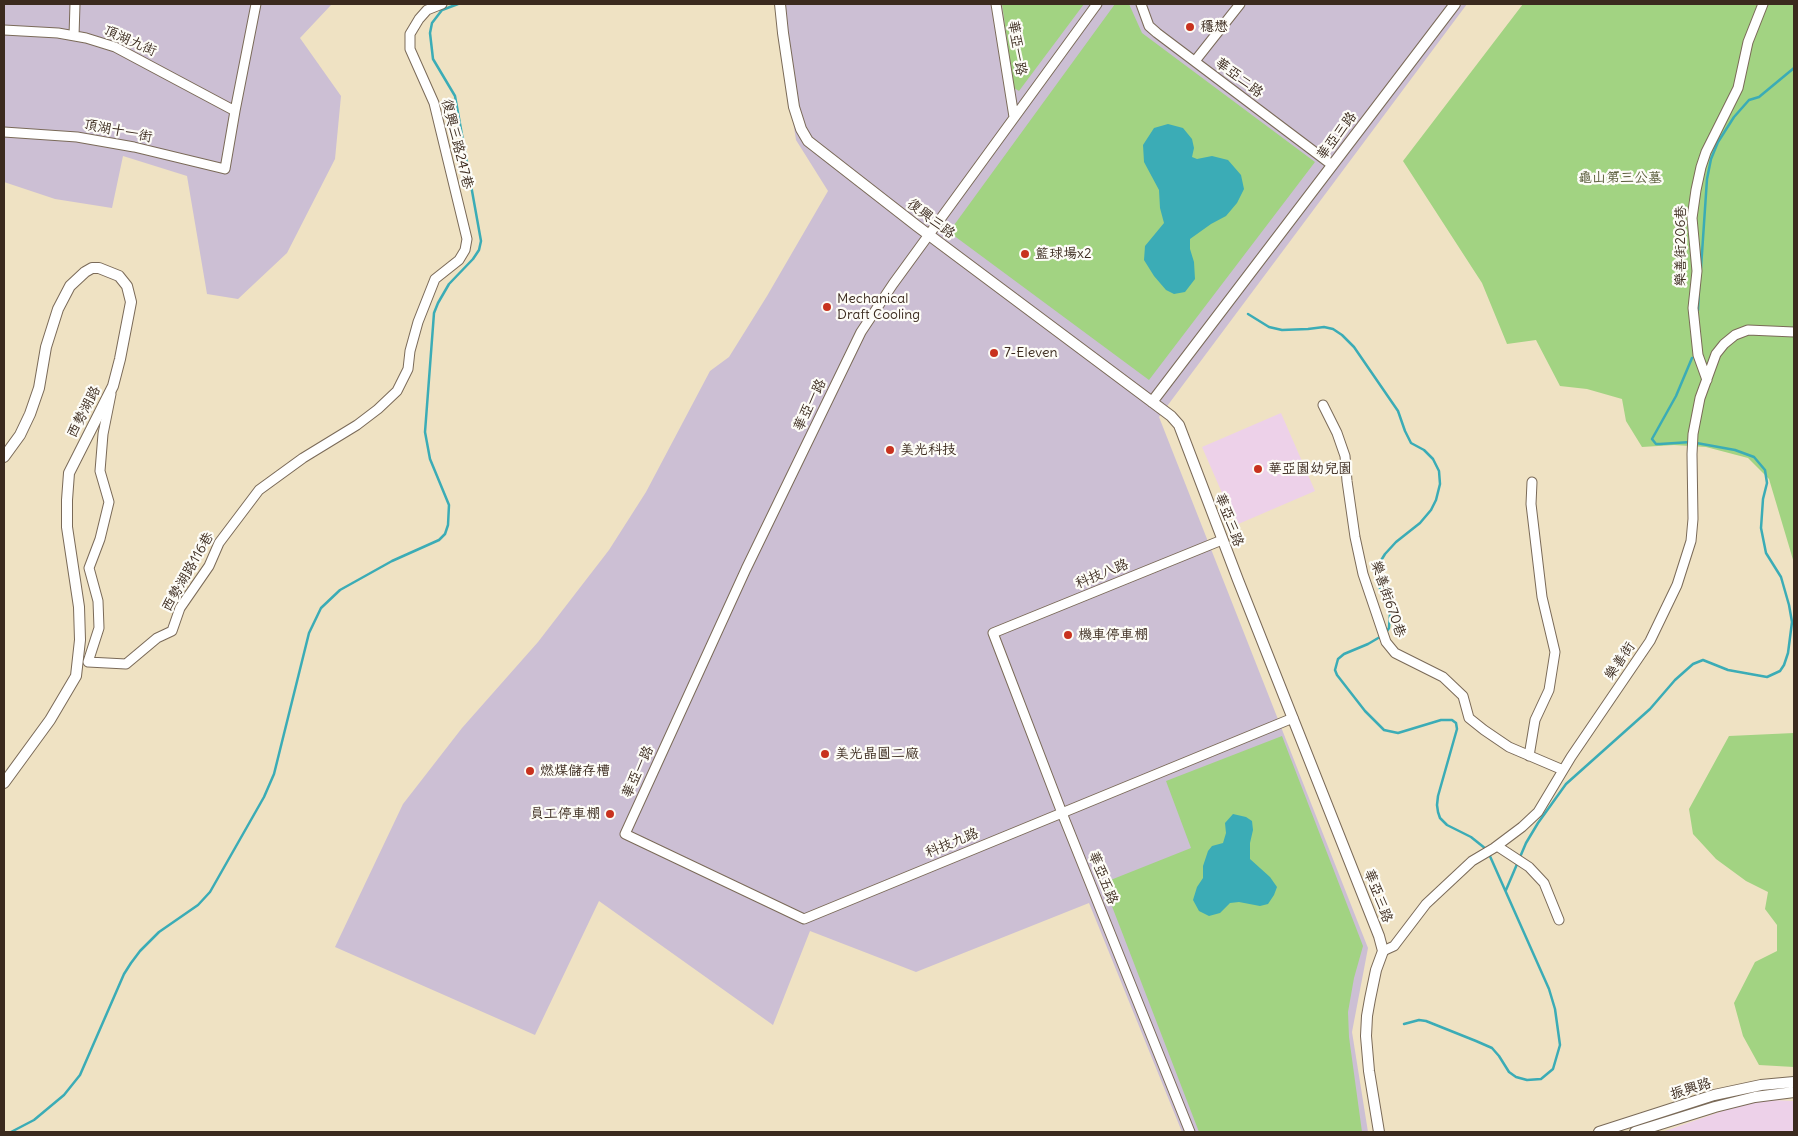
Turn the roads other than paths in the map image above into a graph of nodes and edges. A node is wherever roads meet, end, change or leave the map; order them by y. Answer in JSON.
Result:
{"nodes":[{"id":1,"x":75,"y":4,"type":"edge"},
{"id":2,"x":256,"y":4,"type":"edge"},
{"id":3,"x":442,"y":4,"type":"edge"},
{"id":4,"x":780,"y":4,"type":"edge"},
{"id":5,"x":996,"y":4,"type":"edge"},
{"id":6,"x":1097,"y":4,"type":"edge"},
{"id":7,"x":1141,"y":4,"type":"edge"},
{"id":8,"x":1240,"y":4,"type":"edge"},
{"id":9,"x":1455,"y":4,"type":"edge"},
{"id":10,"x":1764,"y":4,"type":"edge"},
{"id":11,"x":4,"y":30,"type":"edge"},
{"id":12,"x":74,"y":36,"type":"junction"},
{"id":13,"x":1195,"y":61,"type":"junction"},
{"id":14,"x":234,"y":111,"type":"junction"},
{"id":15,"x":1014,"y":117,"type":"junction"},
{"id":16,"x":4,"y":132,"type":"edge"},
{"id":17,"x":1332,"y":165,"type":"junction"},
{"id":18,"x":929,"y":235,"type":"junction"},
{"id":19,"x":465,"y":250,"type":"joint"},
{"id":20,"x":1794,"y":332,"type":"edge"},
{"id":21,"x":1707,"y":380,"type":"junction"},
{"id":22,"x":113,"y":386,"type":"junction"},
{"id":23,"x":1152,"y":402,"type":"junction"},
{"id":24,"x":1323,"y":405,"type":"dead end"},
{"id":25,"x":4,"y":457,"type":"edge"},
{"id":26,"x":1532,"y":482,"type":"dead end"},
{"id":27,"x":1222,"y":540,"type":"junction"},
{"id":28,"x":992,"y":633,"type":"joint"},
{"id":29,"x":1293,"y":718,"type":"junction"},
{"id":30,"x":1529,"y":756,"type":"junction"},
{"id":31,"x":1563,"y":770,"type":"junction"},
{"id":32,"x":4,"y":783,"type":"edge"},
{"id":33,"x":1062,"y":813,"type":"junction"},
{"id":34,"x":625,"y":834,"type":"joint"},
{"id":35,"x":1495,"y":847,"type":"junction"},
{"id":36,"x":1559,"y":920,"type":"dead end"},
{"id":37,"x":1382,"y":951,"type":"junction"},
{"id":38,"x":1794,"y":1082,"type":"edge"},
{"id":39,"x":1794,"y":1092,"type":"edge"},
{"id":40,"x":1190,"y":1132,"type":"edge"},
{"id":41,"x":1379,"y":1132,"type":"edge"},
{"id":42,"x":1599,"y":1132,"type":"edge"},
{"id":43,"x":1635,"y":1132,"type":"edge"}],
"edges":[{"from":1,"to":12,"type":"street"},
{"from":2,"to":14,"type":"street"},
{"from":3,"to":19,"type":"street","name":"復興三路247巷"},
{"from":4,"to":18,"type":"street","name":"復興三路"},
{"from":5,"to":15,"type":"street","name":"華亞一路"},
{"from":6,"to":15,"type":"street"},
{"from":7,"to":13,"type":"street","name":"華亞二路"},
{"from":8,"to":13,"type":"street"},
{"from":9,"to":17,"type":"street","name":"華亞三路"},
{"from":10,"to":21,"type":"street","name":"樂善街206巷"},
{"from":11,"to":12,"type":"street","name":"頂湖九街"},
{"from":12,"to":14,"type":"street","name":"頂湖九街"},
{"from":13,"to":17,"type":"street","name":"華亞二路"},
{"from":14,"to":16,"type":"street","name":"頂湖十一街"},
{"from":15,"to":18,"type":"street","name":"華亞一路"},
{"from":17,"to":23,"type":"street","name":"華亞三路"},
{"from":18,"to":23,"type":"street","name":"復興三路"},
{"from":18,"to":34,"type":"street","name":"華亞一路"},
{"from":19,"to":22,"type":"street","name":"西勢湖路116巷"},
{"from":20,"to":21,"type":"street"},
{"from":21,"to":31,"type":"street","name":"樂善街"},
{"from":22,"to":25,"type":"street","name":"西勢湖路"},
{"from":22,"to":32,"type":"street","name":"西勢湖路"},
{"from":23,"to":27,"type":"street","name":"華亞三路"},
{"from":24,"to":30,"type":"street","name":"樂善街670巷"},
{"from":26,"to":30,"type":"street"},
{"from":27,"to":28,"type":"street","name":"科技八路"},
{"from":27,"to":29,"type":"street","name":"華亞三路"},
{"from":28,"to":33,"type":"street","name":"華亞五路"},
{"from":29,"to":33,"type":"street","name":"科技九路"},
{"from":29,"to":37,"type":"street","name":"華亞三路"},
{"from":30,"to":31,"type":"street","name":"樂善街670巷"},
{"from":31,"to":35,"type":"street","name":"樂善街"},
{"from":33,"to":34,"type":"street","name":"科技九路"},
{"from":33,"to":40,"type":"street","name":"華亞五路"},
{"from":35,"to":36,"type":"street"},
{"from":35,"to":37,"type":"street","name":"樂善街"},
{"from":37,"to":41,"type":"street"},
{"from":38,"to":42,"type":"street","name":"振興路"},
{"from":39,"to":43,"type":"street","name":"振興路"}]}
